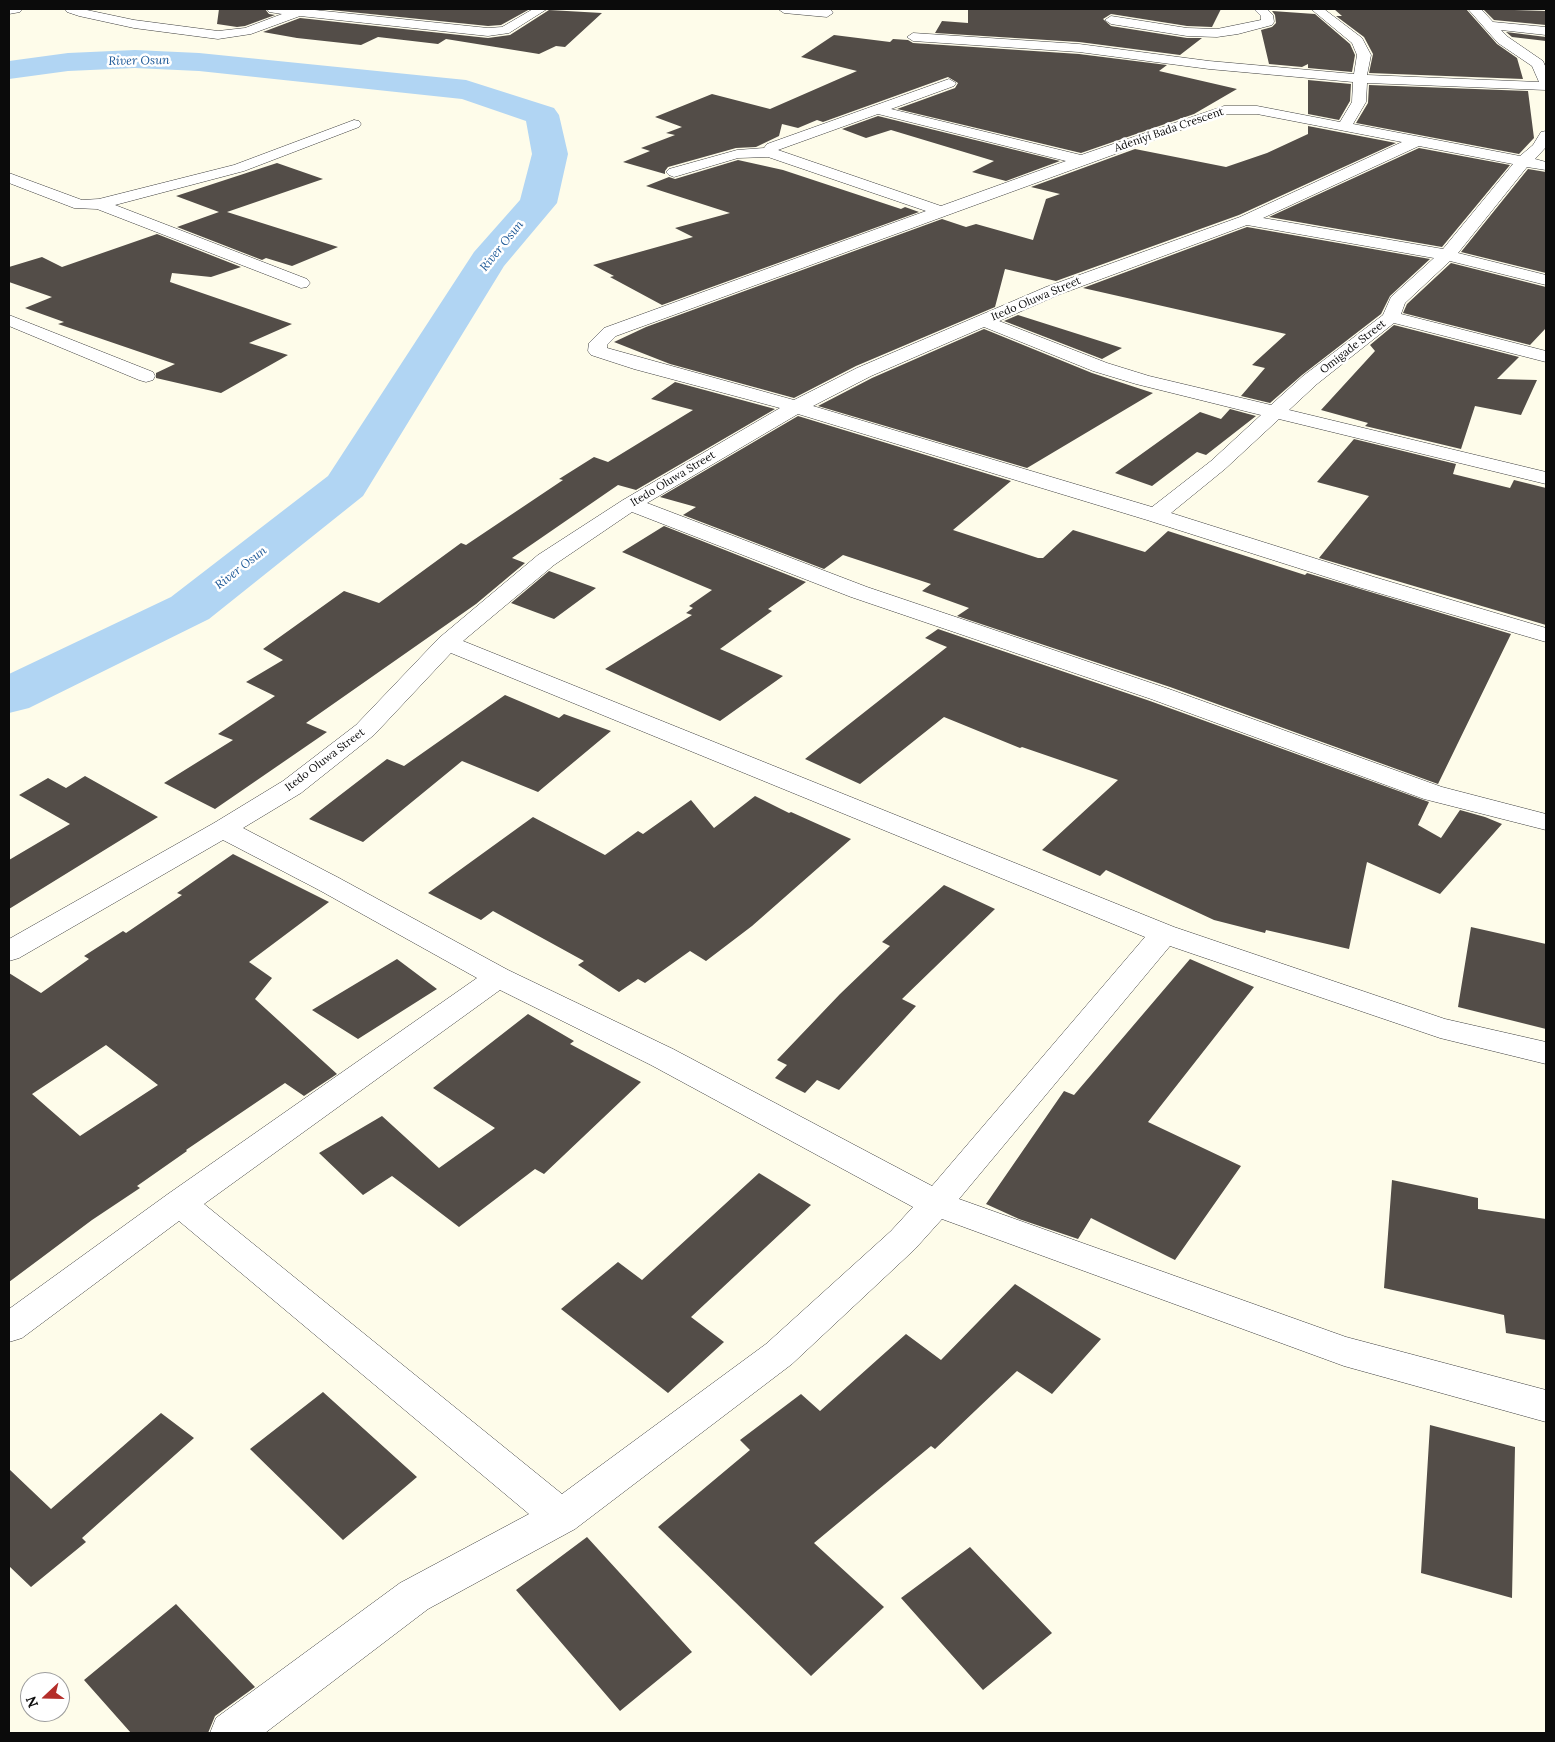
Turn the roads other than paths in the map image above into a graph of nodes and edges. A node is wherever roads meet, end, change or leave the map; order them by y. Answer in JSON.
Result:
{"nodes":[{"id":1,"x":16,"y":9,"type":"edge"},
{"id":2,"x":71,"y":9,"type":"edge"},
{"id":3,"x":274,"y":9,"type":"edge"},
{"id":4,"x":540,"y":9,"type":"edge"},
{"id":5,"x":784,"y":9,"type":"edge"},
{"id":6,"x":1119,"y":9,"type":"edge"},
{"id":7,"x":1260,"y":9,"type":"edge"},
{"id":8,"x":1317,"y":9,"type":"edge"},
{"id":9,"x":1474,"y":9,"type":"edge"},
{"id":10,"x":9,"y":10,"type":"edge"},
{"id":11,"x":300,"y":12,"type":"junction"},
{"id":12,"x":827,"y":13,"type":"dead end"},
{"id":13,"x":1488,"y":24,"type":"junction"},
{"id":14,"x":1546,"y":30,"type":"edge"},
{"id":15,"x":913,"y":37,"type":"dead end"},
{"id":16,"x":1092,"y":37,"type":"dead end"},
{"id":17,"x":1079,"y":48,"type":"junction"},
{"id":18,"x":1360,"y":79,"type":"junction"},
{"id":19,"x":949,"y":83,"type":"dead end"},
{"id":20,"x":1546,"y":84,"type":"edge"},
{"id":21,"x":876,"y":109,"type":"junction"},
{"id":22,"x":354,"y":124,"type":"dead end"},
{"id":23,"x":1345,"y":126,"type":"junction"},
{"id":24,"x":1546,"y":136,"type":"edge"},
{"id":25,"x":1419,"y":140,"type":"junction"},
{"id":26,"x":769,"y":152,"type":"junction"},
{"id":27,"x":1082,"y":160,"type":"junction"},
{"id":28,"x":1524,"y":161,"type":"junction"},
{"id":29,"x":1546,"y":166,"type":"edge"},
{"id":30,"x":674,"y":172,"type":"dead end"},
{"id":31,"x":9,"y":178,"type":"edge"},
{"id":32,"x":99,"y":204,"type":"junction"},
{"id":33,"x":940,"y":211,"type":"junction"},
{"id":34,"x":1246,"y":220,"type":"junction"},
{"id":35,"x":1447,"y":255,"type":"junction"},
{"id":36,"x":1546,"y":280,"type":"edge"},
{"id":37,"x":301,"y":283,"type":"dead end"},
{"id":38,"x":1391,"y":317,"type":"junction"},
{"id":39,"x":9,"y":320,"type":"edge"},
{"id":40,"x":984,"y":321,"type":"junction"},
{"id":41,"x":1546,"y":357,"type":"edge"},
{"id":42,"x":146,"y":376,"type":"dead end"},
{"id":43,"x":796,"y":407,"type":"junction"},
{"id":44,"x":1276,"y":411,"type":"junction"},
{"id":45,"x":1546,"y":478,"type":"edge"},
{"id":46,"x":630,"y":504,"type":"junction"},
{"id":47,"x":1155,"y":515,"type":"junction"},
{"id":48,"x":1546,"y":635,"type":"edge"},
{"id":49,"x":447,"y":643,"type":"junction"},
{"id":50,"x":1546,"y":822,"type":"edge"},
{"id":51,"x":223,"y":829,"type":"junction"},
{"id":52,"x":1164,"y":934,"type":"junction"},
{"id":53,"x":9,"y":951,"type":"edge"},
{"id":54,"x":498,"y":977,"type":"junction"},
{"id":55,"x":1546,"y":1053,"type":"edge"},
{"id":56,"x":180,"y":1203,"type":"junction"},
{"id":57,"x":936,"y":1204,"type":"junction"},
{"id":58,"x":9,"y":1328,"type":"edge"},
{"id":59,"x":1546,"y":1406,"type":"edge"},
{"id":60,"x":561,"y":1517,"type":"junction"},
{"id":61,"x":231,"y":1733,"type":"edge"}],
"edges":[{"from":1,"to":10,"type":"street"},
{"from":2,"to":11,"type":"street"},
{"from":3,"to":11,"type":"street"},
{"from":4,"to":11,"type":"street"},
{"from":5,"to":12,"type":"street"},
{"from":6,"to":7,"type":"street"},
{"from":8,"to":18,"type":"street"},
{"from":9,"to":13,"type":"street"},
{"from":13,"to":14,"type":"street"},
{"from":13,"to":20,"type":"street"},
{"from":15,"to":17,"type":"street"},
{"from":16,"to":17,"type":"street"},
{"from":17,"to":18,"type":"street"},
{"from":18,"to":20,"type":"street"},
{"from":18,"to":23,"type":"street"},
{"from":19,"to":21,"type":"street"},
{"from":21,"to":26,"type":"street"},
{"from":21,"to":27,"type":"street"},
{"from":22,"to":32,"type":"street"},
{"from":23,"to":25,"type":"street","name":"Adeniyi Bada Crescent"},
{"from":23,"to":27,"type":"street","name":"Adeniyi Bada Crescent"},
{"from":24,"to":28,"type":"street","name":"Omigade Street"},
{"from":25,"to":28,"type":"street","name":"Adeniyi Bada Crescent"},
{"from":25,"to":34,"type":"street","name":"Itedo Oluwa Street"},
{"from":26,"to":30,"type":"street"},
{"from":26,"to":33,"type":"street"},
{"from":27,"to":33,"type":"street","name":"Adeniyi Bada Crescent"},
{"from":28,"to":29,"type":"street","name":"Adeniyi Bada Crescent"},
{"from":28,"to":35,"type":"street","name":"Omigade Street"},
{"from":31,"to":32,"type":"street"},
{"from":32,"to":37,"type":"street"},
{"from":33,"to":43,"type":"street","name":"Adeniyi Bada Crescent"},
{"from":34,"to":35,"type":"street"},
{"from":34,"to":40,"type":"street","name":"Itedo Oluwa Street"},
{"from":35,"to":36,"type":"street"},
{"from":35,"to":38,"type":"street","name":"Omigade Street"},
{"from":38,"to":41,"type":"street"},
{"from":38,"to":44,"type":"street","name":"Omigade Street"},
{"from":39,"to":42,"type":"street"},
{"from":40,"to":43,"type":"street","name":"Itedo Oluwa Street"},
{"from":40,"to":44,"type":"street"},
{"from":43,"to":46,"type":"street","name":"Itedo Oluwa Street"},
{"from":43,"to":47,"type":"street"},
{"from":44,"to":45,"type":"street"},
{"from":44,"to":47,"type":"street","name":"Omigade Street"},
{"from":46,"to":49,"type":"street","name":"Itedo Oluwa Street"},
{"from":46,"to":50,"type":"street"},
{"from":47,"to":48,"type":"street"},
{"from":49,"to":51,"type":"street","name":"Itedo Oluwa Street"},
{"from":49,"to":52,"type":"street"},
{"from":51,"to":53,"type":"street","name":"Itedo Oluwa Street"},
{"from":51,"to":54,"type":"street"},
{"from":52,"to":55,"type":"street"},
{"from":52,"to":57,"type":"street"},
{"from":54,"to":56,"type":"street"},
{"from":54,"to":57,"type":"street"},
{"from":56,"to":58,"type":"street"},
{"from":56,"to":60,"type":"street"},
{"from":57,"to":59,"type":"street"},
{"from":57,"to":60,"type":"street"},
{"from":60,"to":61,"type":"street"}]}
